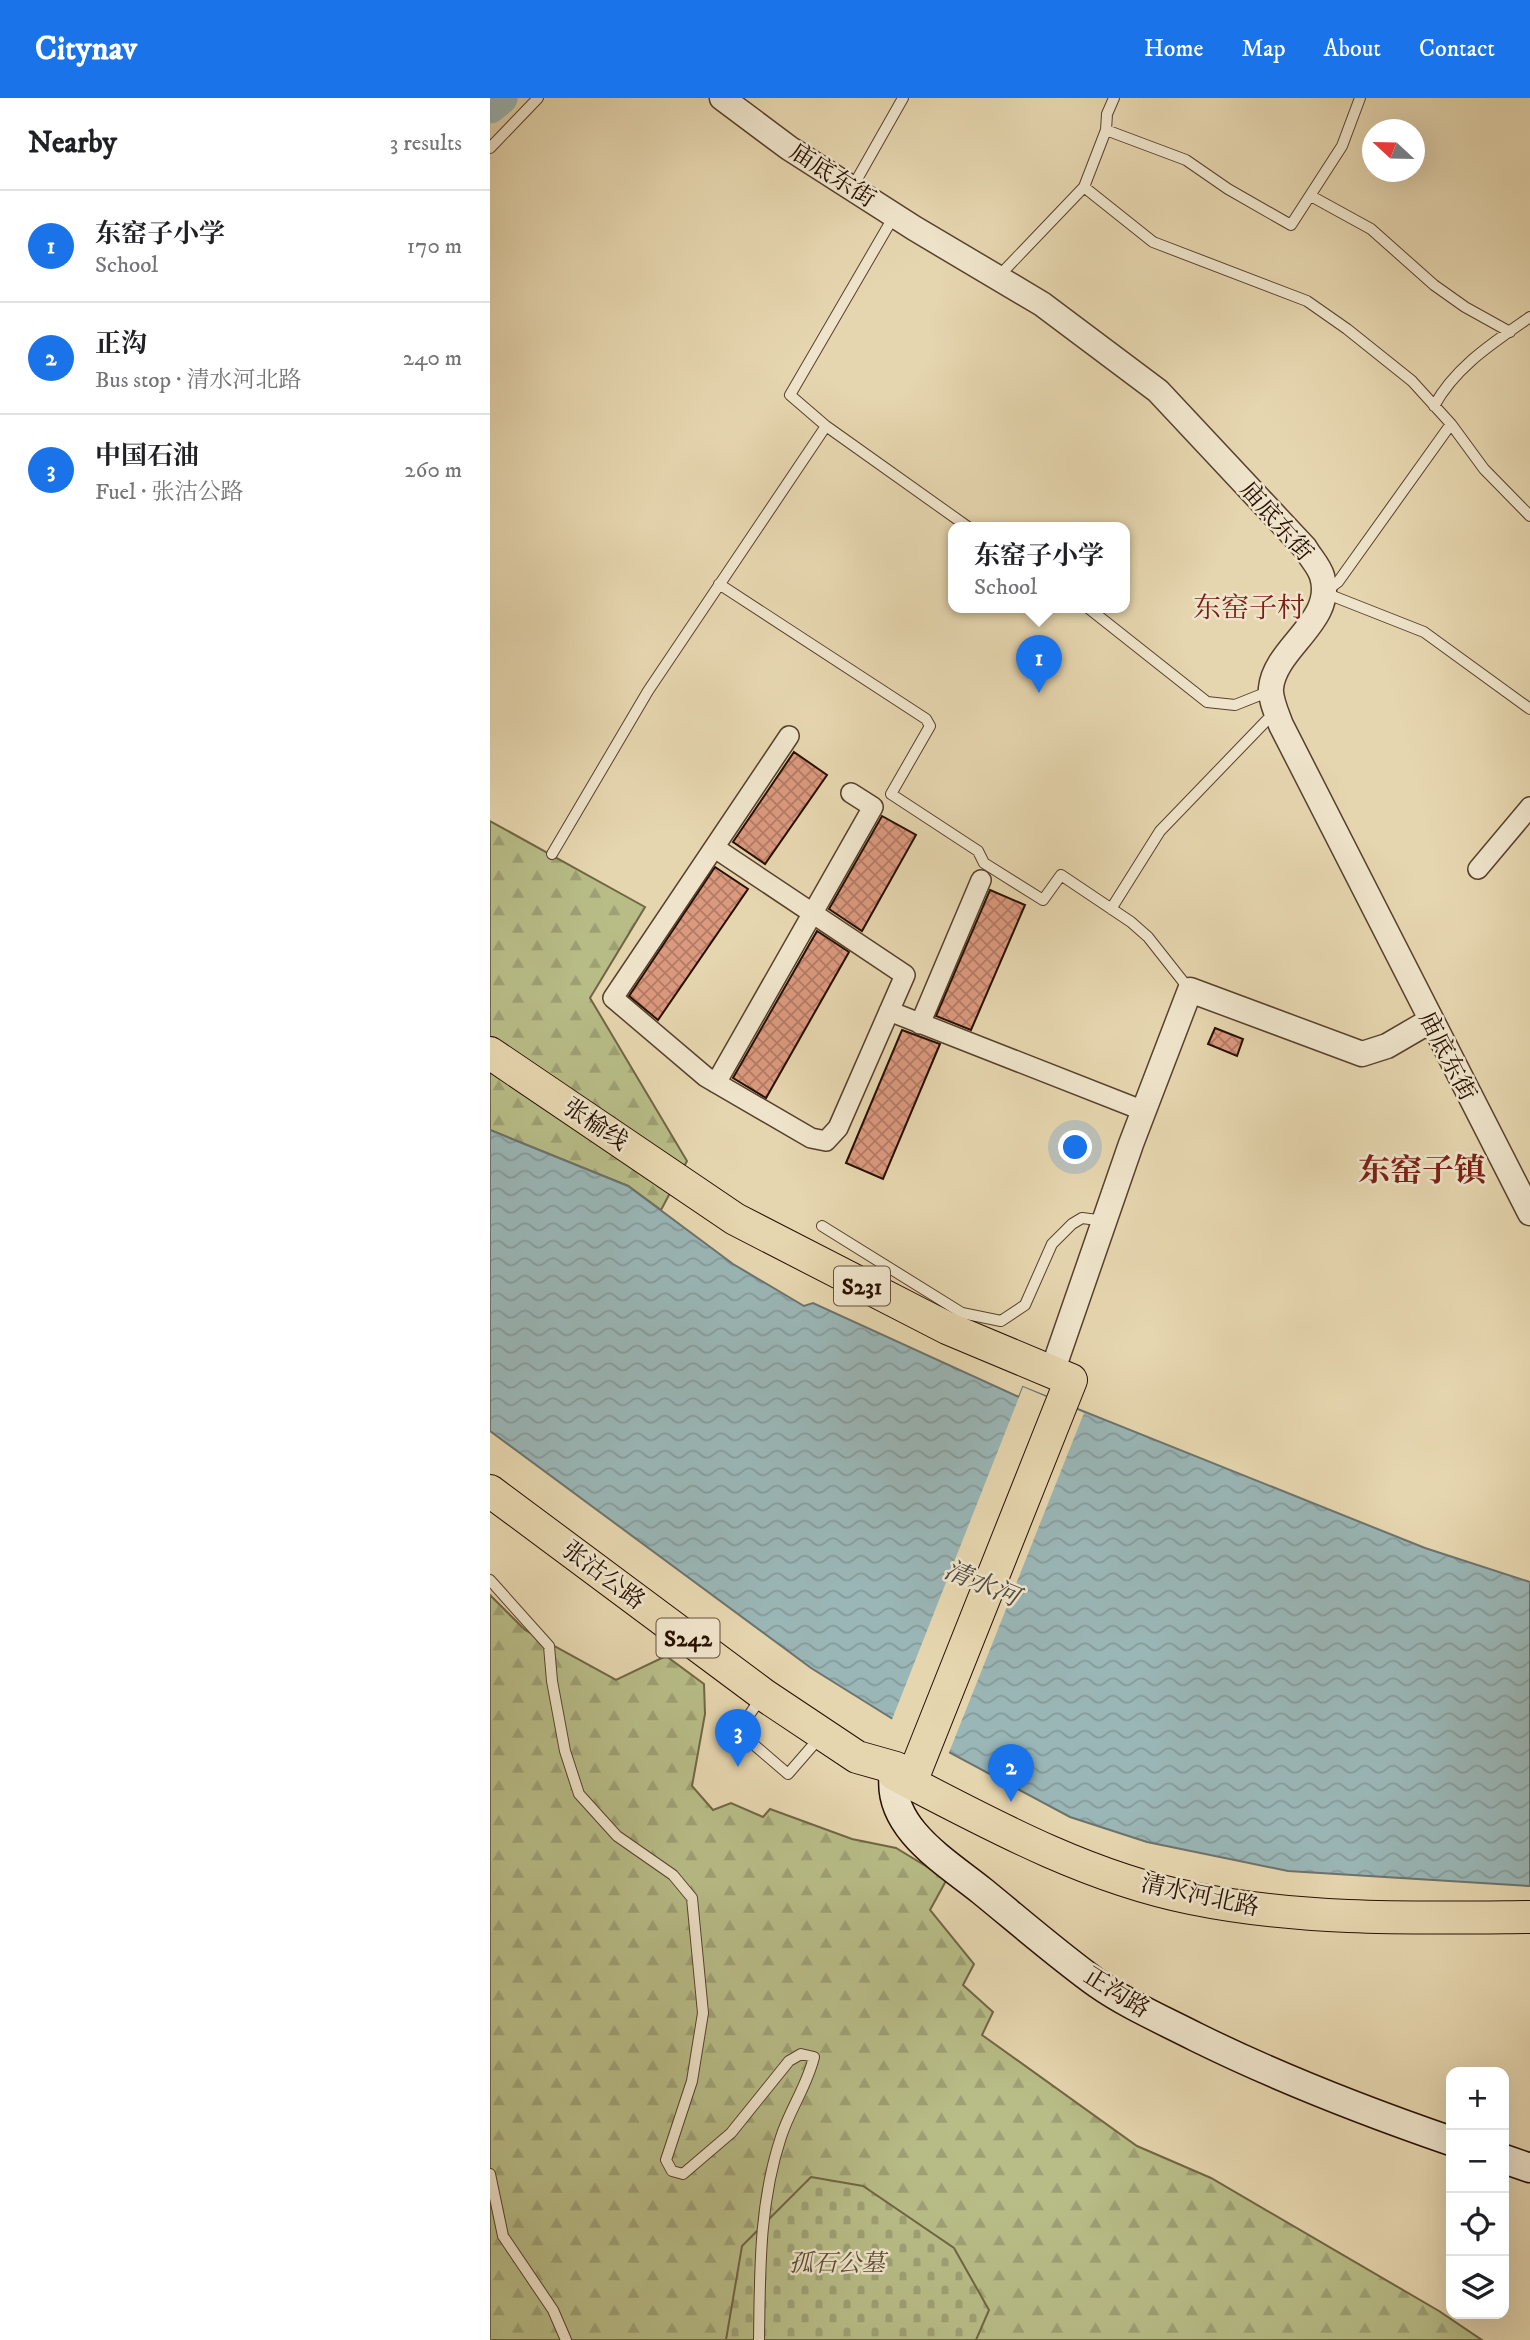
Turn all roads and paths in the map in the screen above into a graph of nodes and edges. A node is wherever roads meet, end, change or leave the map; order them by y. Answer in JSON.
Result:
{"nodes":[{"id":1,"x":538,"y":98,"type":"edge"},
{"id":2,"x":722,"y":98,"type":"edge"},
{"id":3,"x":903,"y":98,"type":"edge"},
{"id":4,"x":1114,"y":98,"type":"edge"},
{"id":5,"x":1360,"y":98,"type":"edge"},
{"id":6,"x":1106,"y":130,"type":"junction"},
{"id":7,"x":490,"y":148,"type":"edge"},
{"id":8,"x":1084,"y":187,"type":"junction"},
{"id":9,"x":852,"y":188,"type":"junction"},
{"id":10,"x":1311,"y":196,"type":"junction"},
{"id":11,"x":895,"y":215,"type":"junction"},
{"id":12,"x":997,"y":277,"type":"junction"},
{"id":13,"x":1530,"y":317,"type":"edge"},
{"id":14,"x":1510,"y":331,"type":"junction"},
{"id":15,"x":1434,"y":406,"type":"junction"},
{"id":16,"x":1451,"y":425,"type":"junction"},
{"id":17,"x":826,"y":426,"type":"junction"},
{"id":18,"x":1530,"y":516,"type":"edge"},
{"id":19,"x":961,"y":522,"type":"edge"},
{"id":20,"x":719,"y":584,"type":"junction"},
{"id":21,"x":1325,"y":592,"type":"junction"},
{"id":22,"x":1095,"y":613,"type":"edge"},
{"id":23,"x":1274,"y":702,"type":"junction"},
{"id":24,"x":1530,"y":709,"type":"edge"},
{"id":25,"x":789,"y":736,"type":"dead end"},
{"id":26,"x":851,"y":793,"type":"dead end"},
{"id":27,"x":1530,"y":807,"type":"edge"},
{"id":28,"x":715,"y":848,"type":"junction"},
{"id":29,"x":552,"y":853,"type":"dead end"},
{"id":30,"x":1478,"y":869,"type":"dead end"},
{"id":31,"x":981,"y":880,"type":"dead end"},
{"id":32,"x":1111,"y":909,"type":"junction"},
{"id":33,"x":814,"y":914,"type":"junction"},
{"id":34,"x":1190,"y":990,"type":"junction"},
{"id":35,"x":889,"y":1011,"type":"junction"},
{"id":36,"x":1430,"y":1021,"type":"junction"},
{"id":37,"x":920,"y":1024,"type":"junction"},
{"id":38,"x":490,"y":1053,"type":"edge"},
{"id":39,"x":716,"y":1083,"type":"junction"},
{"id":40,"x":1144,"y":1111,"type":"junction"},
{"id":41,"x":1530,"y":1213,"type":"edge"},
{"id":42,"x":1105,"y":1221,"type":"junction"},
{"id":43,"x":822,"y":1226,"type":"dead end"},
{"id":44,"x":1051,"y":1383,"type":"junction"},
{"id":45,"x":490,"y":1491,"type":"edge"},
{"id":46,"x":490,"y":1580,"type":"edge"},
{"id":47,"x":764,"y":1695,"type":"junction"},
{"id":48,"x":823,"y":1734,"type":"junction"},
{"id":49,"x":908,"y":1761,"type":"junction"},
{"id":50,"x":1530,"y":1904,"type":"edge"},
{"id":51,"x":1530,"y":1917,"type":"edge"},
{"id":52,"x":1446,"y":2125,"type":"edge"},
{"id":53,"x":1446,"y":2139,"type":"edge"},
{"id":54,"x":1509,"y":2146,"type":"edge"},
{"id":55,"x":1530,"y":2153,"type":"edge"},
{"id":56,"x":1509,"y":2161,"type":"edge"},
{"id":57,"x":1530,"y":2168,"type":"edge"},
{"id":58,"x":490,"y":2174,"type":"edge"},
{"id":59,"x":566,"y":2340,"type":"edge"},
{"id":60,"x":759,"y":2340,"type":"edge"}],
"edges":[{"from":1,"to":7,"type":"lane"},
{"from":2,"to":9,"type":"street","name":"庙底东街"},
{"from":3,"to":9,"type":"lane"},
{"from":4,"to":6,"type":"lane"},
{"from":5,"to":10,"type":"lane"},
{"from":6,"to":8,"type":"lane"},
{"from":6,"to":10,"type":"lane"},
{"from":8,"to":12,"type":"lane"},
{"from":8,"to":15,"type":"lane"},
{"from":9,"to":11,"type":"street","name":"庙底东街"},
{"from":10,"to":14,"type":"lane"},
{"from":11,"to":12,"type":"street","name":"庙底东街"},
{"from":11,"to":17,"type":"lane"},
{"from":12,"to":21,"type":"street","name":"庙底东街"},
{"from":13,"to":14,"type":"lane"},
{"from":14,"to":15,"type":"lane"},
{"from":15,"to":16,"type":"lane"},
{"from":16,"to":18,"type":"lane"},
{"from":16,"to":21,"type":"lane"},
{"from":17,"to":19,"type":"lane"},
{"from":17,"to":20,"type":"lane"},
{"from":20,"to":29,"type":"lane"},
{"from":20,"to":32,"type":"lane"},
{"from":21,"to":23,"type":"street"},
{"from":21,"to":24,"type":"lane"},
{"from":22,"to":23,"type":"lane"},
{"from":23,"to":32,"type":"lane"},
{"from":23,"to":36,"type":"street","name":"庙底东街"},
{"from":25,"to":28,"type":"street"},
{"from":26,"to":33,"type":"street"},
{"from":27,"to":30,"type":"street"},
{"from":28,"to":33,"type":"street"},
{"from":28,"to":39,"type":"street"},
{"from":31,"to":37,"type":"street"},
{"from":32,"to":34,"type":"lane"},
{"from":33,"to":35,"type":"street"},
{"from":33,"to":39,"type":"street"},
{"from":34,"to":36,"type":"street"},
{"from":34,"to":40,"type":"street"},
{"from":35,"to":37,"type":"street"},
{"from":35,"to":39,"type":"street"},
{"from":36,"to":41,"type":"street","name":"庙底东街"},
{"from":37,"to":40,"type":"street"},
{"from":38,"to":44,"type":"main road","name":"张榆线","number":"S231"},
{"from":40,"to":42,"type":"street"},
{"from":42,"to":43,"type":"lane"},
{"from":42,"to":44,"type":"street"},
{"from":44,"to":49,"type":"main road"},
{"from":45,"to":47,"type":"main road","name":"张沽公路","number":"S242"},
{"from":46,"to":60,"type":"lane"},
{"from":47,"to":48,"type":"main road","name":"张沽公路","number":"S242"},
{"from":47,"to":48,"type":"lane"},
{"from":48,"to":49,"type":"main road","name":"张沽公路","number":"S242"},
{"from":49,"to":50,"type":"main road","name":"清水河北路"},
{"from":49,"to":51,"type":"main road","name":"清水河北路"},
{"from":49,"to":52,"type":"main road","name":"正沟路"},
{"from":49,"to":53,"type":"main road","name":"正沟路"},
{"from":54,"to":55,"type":"main road"},
{"from":56,"to":57,"type":"main road"},
{"from":58,"to":59,"type":"lane"}]}
